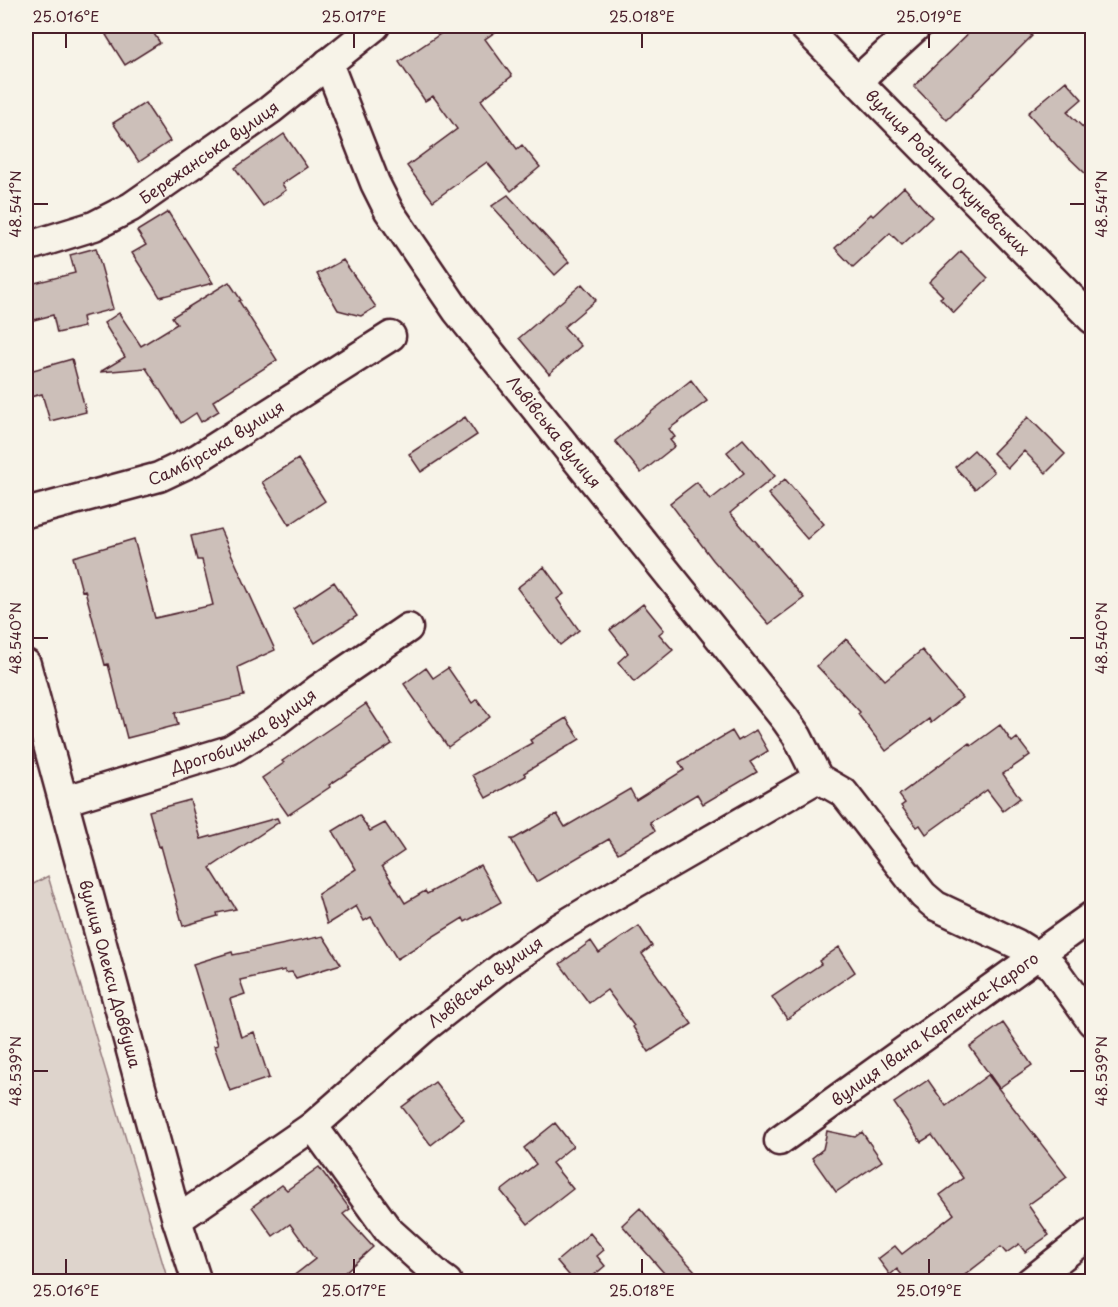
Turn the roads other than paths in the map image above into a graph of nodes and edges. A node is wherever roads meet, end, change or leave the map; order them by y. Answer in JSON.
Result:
{"nodes":[{"id":1,"x":375,"y":26,"type":"edge"},
{"id":2,"x":803,"y":26,"type":"edge"},
{"id":3,"x":917,"y":26,"type":"edge"},
{"id":4,"x":328,"y":63,"type":"junction"},
{"id":5,"x":857,"y":81,"type":"junction"},
{"id":6,"x":26,"y":247,"type":"edge"},
{"id":7,"x":1092,"y":319,"type":"edge"},
{"id":8,"x":391,"y":336,"type":"dead end"},
{"id":9,"x":26,"y":513,"type":"edge"},
{"id":10,"x":408,"y":628,"type":"dead end"},
{"id":11,"x":26,"y":664,"type":"edge"},
{"id":12,"x":818,"y":778,"type":"junction"},
{"id":13,"x":63,"y":801,"type":"junction"},
{"id":14,"x":1092,"y":916,"type":"edge"},
{"id":15,"x":1036,"y":955,"type":"junction"},
{"id":16,"x":1092,"y":1022,"type":"edge"},
{"id":17,"x":314,"y":1126,"type":"junction"},
{"id":18,"x":778,"y":1141,"type":"dead end"},
{"id":19,"x":177,"y":1220,"type":"junction"},
{"id":20,"x":1092,"y":1233,"type":"edge"},
{"id":21,"x":197,"y":1281,"type":"edge"},
{"id":22,"x":447,"y":1281,"type":"edge"},
{"id":23,"x":1030,"y":1281,"type":"edge"}],
"edges":[{"from":1,"to":4,"type":"street","name":"Бережанська вулиця"},
{"from":2,"to":5,"type":"street","name":"вулиця Родини Окуневських"},
{"from":3,"to":5,"type":"street"},
{"from":4,"to":6,"type":"street","name":"Бережанська вулиця"},
{"from":4,"to":12,"type":"street","name":"Львівська вулиця"},
{"from":5,"to":7,"type":"street","name":"вулиця Родини Окуневських"},
{"from":8,"to":9,"type":"street","name":"Самбірська вулиця"},
{"from":10,"to":13,"type":"street","name":"Дрогобицька вулиця"},
{"from":11,"to":13,"type":"street","name":"вулиця Олекси Довбуша"},
{"from":12,"to":15,"type":"street"},
{"from":12,"to":17,"type":"street","name":"Львівська вулиця"},
{"from":13,"to":19,"type":"street","name":"вулиця Олекси Довбуша"},
{"from":14,"to":15,"type":"street","name":"вулиця Івана Карпенка-Карого"},
{"from":15,"to":16,"type":"street"},
{"from":15,"to":18,"type":"street","name":"вулиця Івана Карпенка-Карого"},
{"from":17,"to":19,"type":"street","name":"Львівська вулиця"},
{"from":17,"to":22,"type":"street"},
{"from":19,"to":21,"type":"street","name":"вулиця Олекси Довбуша"},
{"from":20,"to":23,"type":"street"}]}
